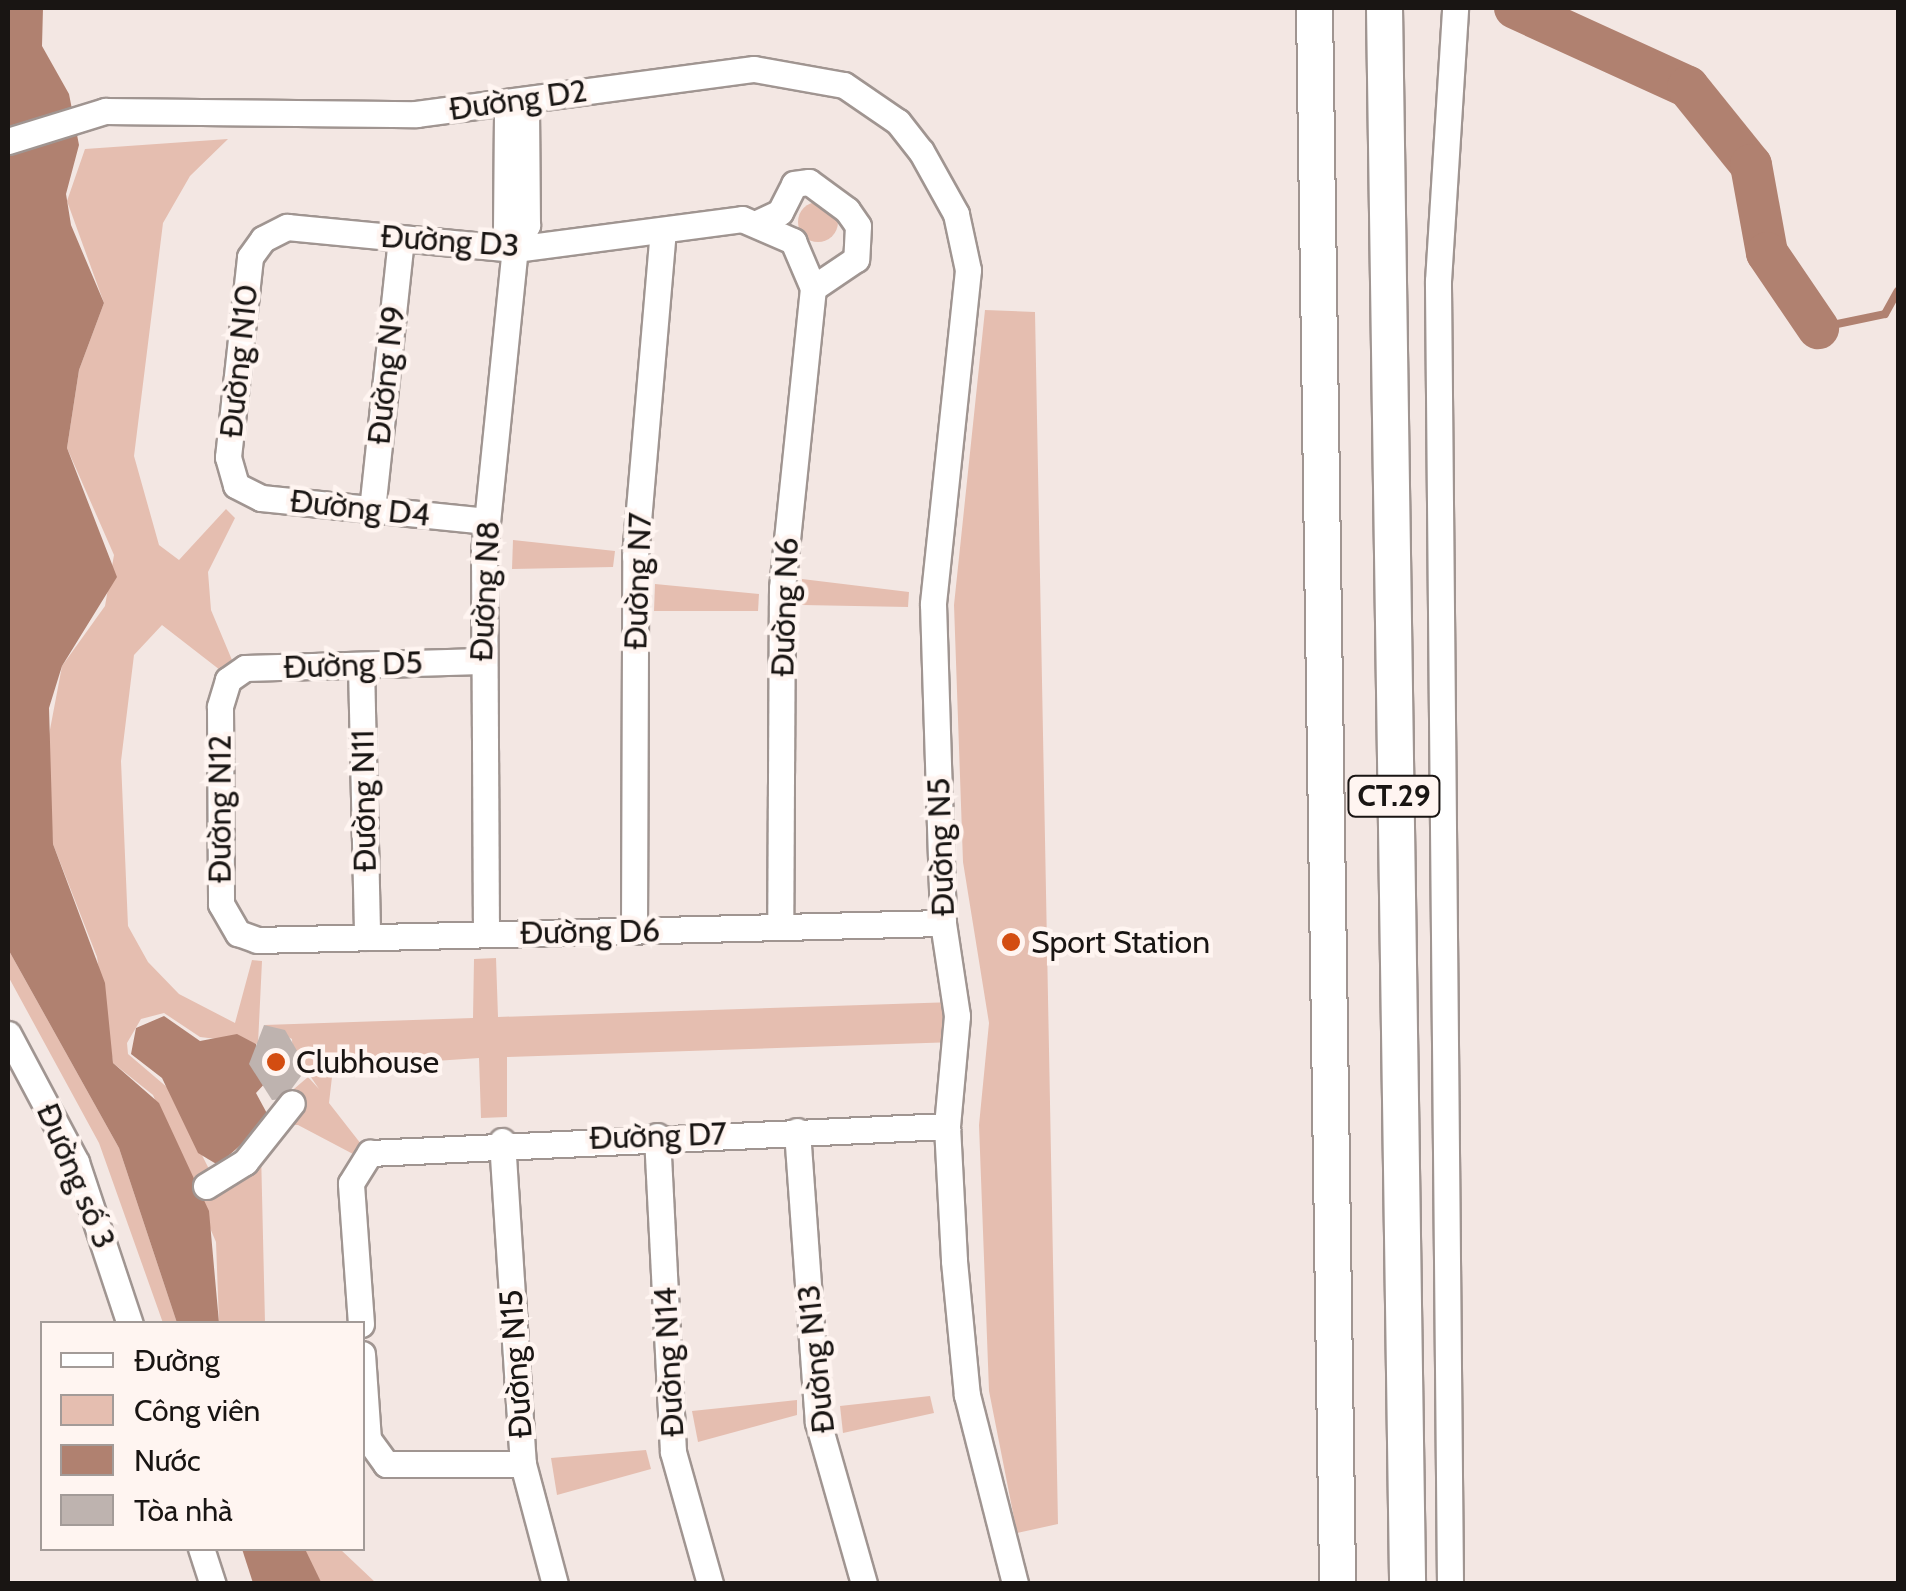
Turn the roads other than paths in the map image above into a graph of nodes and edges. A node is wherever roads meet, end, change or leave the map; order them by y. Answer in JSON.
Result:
{"nodes":[{"id":1,"x":1314,"y":8,"type":"edge"},
{"id":2,"x":1384,"y":8,"type":"edge"},
{"id":3,"x":1455,"y":8,"type":"edge"},
{"id":4,"x":515,"y":102,"type":"junction"},
{"id":5,"x":898,"y":122,"type":"joint"},
{"id":6,"x":8,"y":141,"type":"edge"},
{"id":7,"x":759,"y":222,"type":"junction"},
{"id":8,"x":663,"y":230,"type":"junction"},
{"id":9,"x":263,"y":239,"type":"joint"},
{"id":10,"x":400,"y":240,"type":"junction"},
{"id":11,"x":515,"y":249,"type":"junction"},
{"id":12,"x":813,"y":288,"type":"junction"},
{"id":13,"x":236,"y":485,"type":"joint"},
{"id":14,"x":372,"y":510,"type":"junction"},
{"id":15,"x":488,"y":522,"type":"junction"},
{"id":16,"x":481,"y":662,"type":"junction"},
{"id":17,"x":361,"y":666,"type":"junction"},
{"id":18,"x":228,"y":680,"type":"joint"},
{"id":19,"x":943,"y":923,"type":"junction"},
{"id":20,"x":780,"y":927,"type":"junction"},
{"id":21,"x":634,"y":932,"type":"junction"},
{"id":22,"x":238,"y":933,"type":"joint"},
{"id":23,"x":486,"y":934,"type":"junction"},
{"id":24,"x":366,"y":937,"type":"junction"},
{"id":25,"x":8,"y":1034,"type":"edge"},
{"id":26,"x":292,"y":1102,"type":"dead end"},
{"id":27,"x":946,"y":1126,"type":"junction"},
{"id":28,"x":796,"y":1130,"type":"junction"},
{"id":29,"x":657,"y":1136,"type":"junction"},
{"id":30,"x":502,"y":1142,"type":"junction"},
{"id":31,"x":206,"y":1186,"type":"dead end"},
{"id":32,"x":129,"y":1321,"type":"edge"},
{"id":33,"x":360,"y":1321,"type":"edge"},
{"id":34,"x":365,"y":1381,"type":"edge"},
{"id":35,"x":523,"y":1464,"type":"junction"},
{"id":36,"x":202,"y":1551,"type":"edge"},
{"id":37,"x":213,"y":1584,"type":"edge"},
{"id":38,"x":554,"y":1584,"type":"edge"},
{"id":39,"x":710,"y":1584,"type":"edge"},
{"id":40,"x":864,"y":1584,"type":"edge"},
{"id":41,"x":1015,"y":1584,"type":"edge"},
{"id":42,"x":1337,"y":1584,"type":"edge"},
{"id":43,"x":1407,"y":1584,"type":"edge"},
{"id":44,"x":1450,"y":1584,"type":"edge"}],
"edges":[{"from":1,"to":42,"type":"highway","number":"CT.29"},
{"from":2,"to":43,"type":"highway","number":"CT.29"},
{"from":3,"to":44,"type":"street"},
{"from":4,"to":5,"type":"street","name":"Đường D2"},
{"from":4,"to":6,"type":"street","name":"Đường D2"},
{"from":4,"to":11,"type":"street","name":"Đường N8"},
{"from":5,"to":19,"type":"street","name":"Đường N5"},
{"from":7,"to":8,"type":"street","name":"Đường D3"},
{"from":7,"to":12,"type":"street"},
{"from":7,"to":12,"type":"street"},
{"from":8,"to":11,"type":"street","name":"Đường D3"},
{"from":8,"to":21,"type":"street","name":"Đường N7"},
{"from":9,"to":10,"type":"street","name":"Đường D3"},
{"from":9,"to":13,"type":"street","name":"Đường N10"},
{"from":10,"to":11,"type":"street","name":"Đường D3"},
{"from":10,"to":14,"type":"street","name":"Đường N9"},
{"from":11,"to":15,"type":"street","name":"Đường N8"},
{"from":12,"to":20,"type":"street","name":"Đường N6"},
{"from":13,"to":14,"type":"street","name":"Đường D4"},
{"from":14,"to":15,"type":"street","name":"Đường D4"},
{"from":15,"to":16,"type":"street","name":"Đường N8"},
{"from":16,"to":17,"type":"street","name":"Đường D5"},
{"from":16,"to":23,"type":"street","name":"Đường N8"},
{"from":17,"to":18,"type":"street","name":"Đường D5"},
{"from":17,"to":24,"type":"street","name":"Đường N11"},
{"from":18,"to":22,"type":"street","name":"Đường N12"},
{"from":19,"to":20,"type":"street","name":"Đường D6"},
{"from":19,"to":27,"type":"street","name":"Đường N5"},
{"from":20,"to":21,"type":"street","name":"Đường D6"},
{"from":21,"to":23,"type":"street","name":"Đường D6"},
{"from":22,"to":24,"type":"street","name":"Đường D6"},
{"from":23,"to":24,"type":"street","name":"Đường D6"},
{"from":25,"to":32,"type":"street","name":"Đường số 3"},
{"from":26,"to":31,"type":"street"},
{"from":27,"to":28,"type":"street","name":"Đường D7"},
{"from":27,"to":41,"type":"street","name":"Đường N5"},
{"from":28,"to":29,"type":"street","name":"Đường D7"},
{"from":28,"to":40,"type":"street","name":"Đường N13"},
{"from":29,"to":30,"type":"street","name":"Đường D7"},
{"from":29,"to":39,"type":"street","name":"Đường N14"},
{"from":30,"to":33,"type":"street","name":"Đường D7"},
{"from":30,"to":35,"type":"street","name":"Đường N15"},
{"from":34,"to":35,"type":"street"},
{"from":35,"to":38,"type":"street","name":"Đường N15"},
{"from":36,"to":37,"type":"street"}]}
